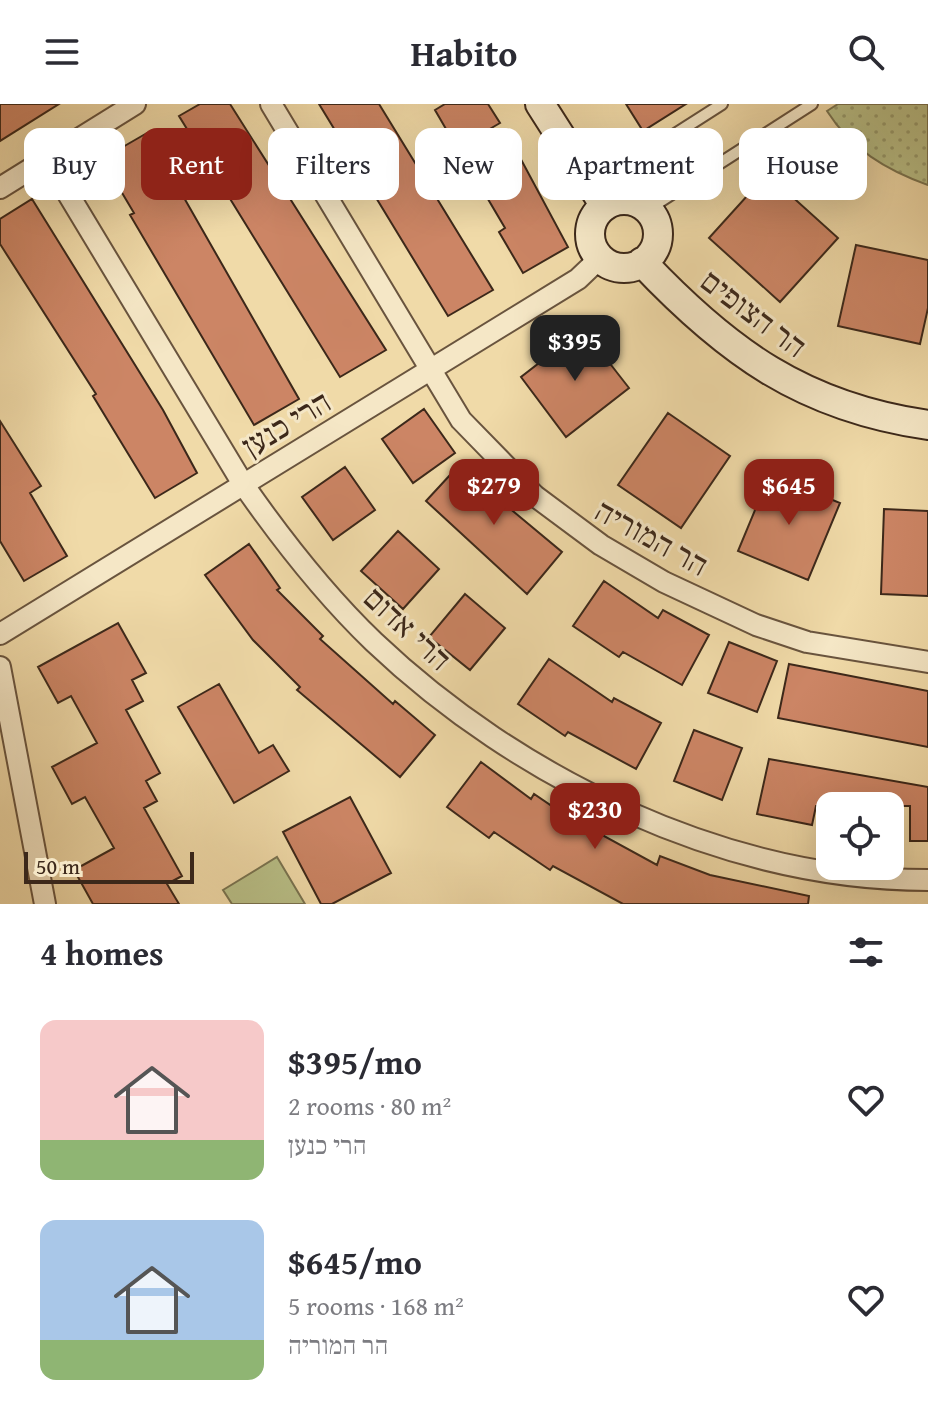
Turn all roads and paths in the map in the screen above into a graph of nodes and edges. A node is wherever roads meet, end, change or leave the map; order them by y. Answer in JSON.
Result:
{"nodes":[{"id":1,"x":135,"y":104,"type":"edge"},
{"id":2,"x":271,"y":104,"type":"edge"},
{"id":3,"x":540,"y":104,"type":"edge"},
{"id":4,"x":722,"y":104,"type":"edge"},
{"id":5,"x":812,"y":104,"type":"edge"},
{"id":6,"x":97,"y":128,"type":"edge"},
{"id":7,"x":684,"y":128,"type":"edge"},
{"id":8,"x":24,"y":173,"type":"edge"},
{"id":9,"x":0,"y":188,"type":"edge"},
{"id":10,"x":72,"y":200,"type":"edge"},
{"id":11,"x":605,"y":206,"type":"junction"},
{"id":12,"x":647,"y":210,"type":"junction"},
{"id":13,"x":600,"y":258,"type":"junction"},
{"id":14,"x":642,"y":262,"type":"junction"},
{"id":15,"x":429,"y":371,"type":"junction"},
{"id":16,"x":928,"y":425,"type":"edge"},
{"id":17,"x":243,"y":484,"type":"junction"},
{"id":18,"x":0,"y":634,"type":"edge"},
{"id":19,"x":928,"y":662,"type":"edge"},
{"id":20,"x":0,"y":667,"type":"edge"},
{"id":21,"x":928,"y":880,"type":"edge"},
{"id":22,"x":45,"y":904,"type":"edge"}],
"edges":[{"from":1,"to":6,"type":"street"},
{"from":2,"to":15,"type":"street","name":"הר המוריה"},
{"from":3,"to":11,"type":"street"},
{"from":4,"to":7,"type":"lane"},
{"from":5,"to":12,"type":"lane"},
{"from":8,"to":9,"type":"street"},
{"from":10,"to":17,"type":"street","name":"הרי אדום"},
{"from":11,"to":12,"type":"street"},
{"from":11,"to":13,"type":"street"},
{"from":12,"to":14,"type":"street"},
{"from":13,"to":14,"type":"street"},
{"from":13,"to":15,"type":"street","name":"הרי כנען"},
{"from":14,"to":16,"type":"street","name":"הר הצופים"},
{"from":15,"to":17,"type":"street","name":"הרי כנען"},
{"from":15,"to":19,"type":"street","name":"הר המוריה"},
{"from":17,"to":18,"type":"street","name":"הרי כנען"},
{"from":17,"to":21,"type":"street","name":"הרי אדום"},
{"from":20,"to":22,"type":"street"}]}
